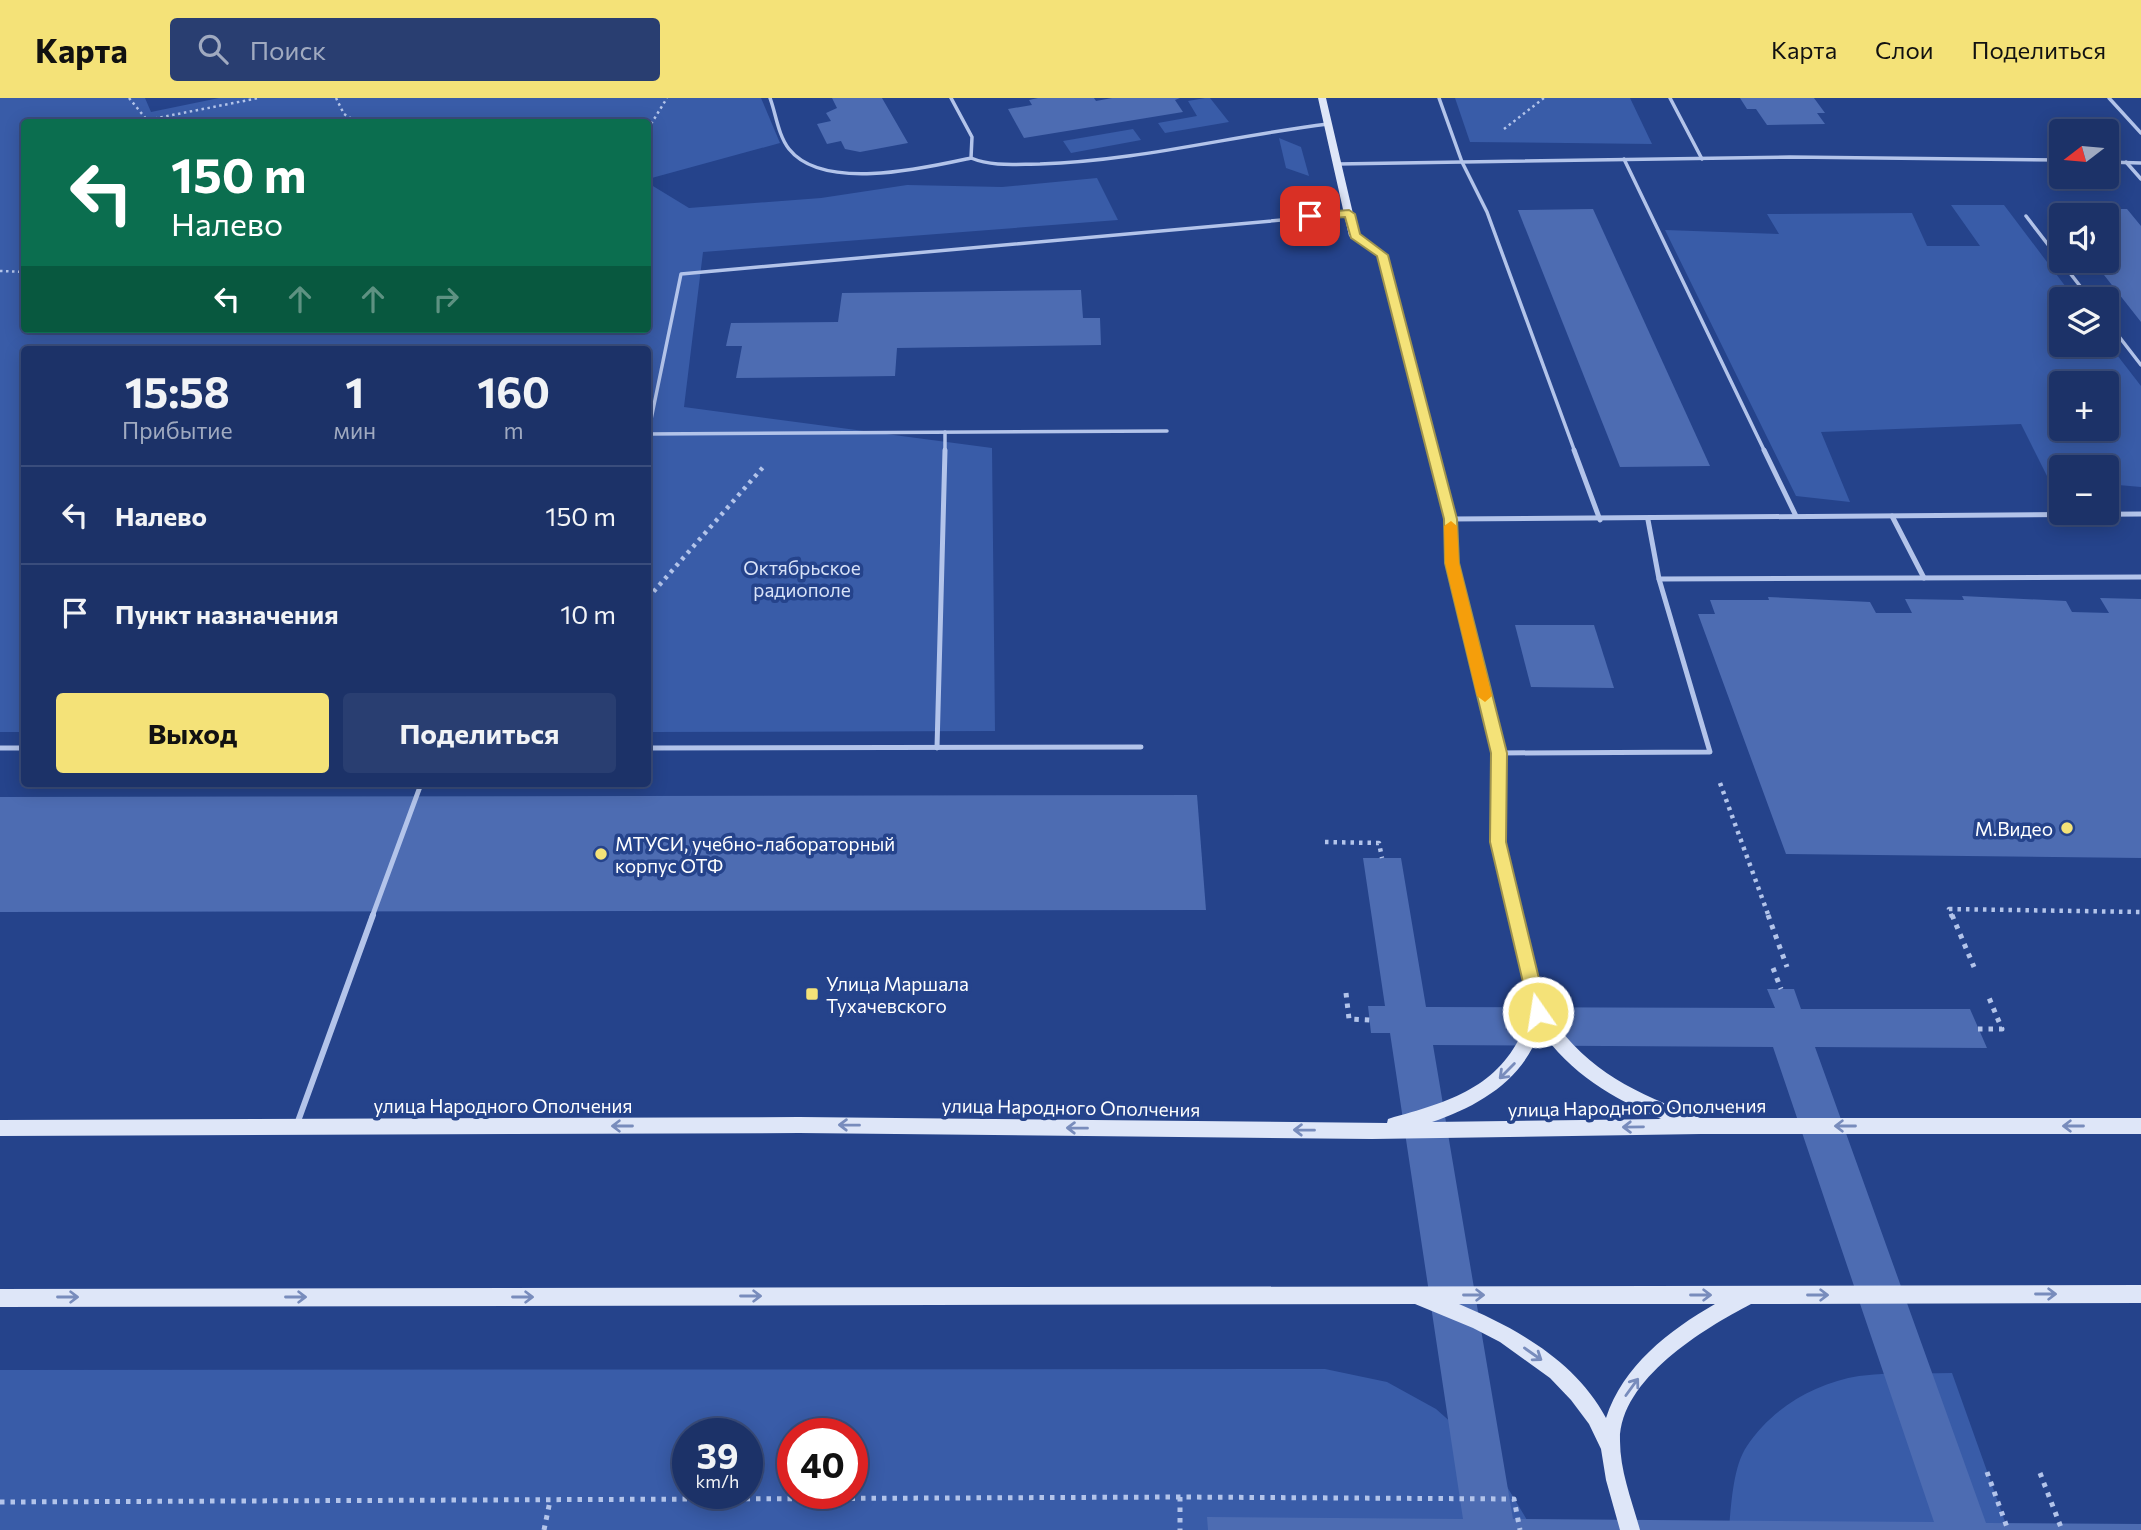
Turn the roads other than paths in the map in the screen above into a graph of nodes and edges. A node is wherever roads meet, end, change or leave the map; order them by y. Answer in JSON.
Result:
{"nodes":[{"id":1,"x":770,"y":98,"type":"edge"},
{"id":2,"x":951,"y":98,"type":"edge"},
{"id":3,"x":1322,"y":98,"type":"edge"},
{"id":4,"x":1439,"y":98,"type":"edge"},
{"id":5,"x":1670,"y":98,"type":"edge"},
{"id":6,"x":2109,"y":98,"type":"edge"},
{"id":7,"x":1328,"y":124,"type":"junction"},
{"id":8,"x":2141,"y":133,"type":"edge"},
{"id":9,"x":971,"y":158,"type":"junction"},
{"id":10,"x":1625,"y":159,"type":"junction"},
{"id":11,"x":1702,"y":159,"type":"junction"},
{"id":12,"x":2049,"y":160,"type":"edge"},
{"id":13,"x":1462,"y":162,"type":"junction"},
{"id":14,"x":2119,"y":162,"type":"edge"},
{"id":15,"x":2126,"y":162,"type":"junction"},
{"id":16,"x":2141,"y":163,"type":"edge"},
{"id":17,"x":1337,"y":164,"type":"junction"},
{"id":18,"x":2141,"y":179,"type":"edge"},
{"id":19,"x":1349,"y":214,"type":"junction"},
{"id":20,"x":2026,"y":216,"type":"dead end"},
{"id":21,"x":2081,"y":287,"type":"edge"},
{"id":22,"x":2119,"y":337,"type":"edge"},
{"id":23,"x":2141,"y":365,"type":"edge"},
{"id":24,"x":651,"y":419,"type":"edge"},
{"id":25,"x":1167,"y":431,"type":"dead end"},
{"id":26,"x":945,"y":432,"type":"junction"},
{"id":27,"x":793,"y":433,"type":"joint"},
{"id":28,"x":651,"y":434,"type":"edge"},
{"id":29,"x":2141,"y":514,"type":"edge"},
{"id":30,"x":1796,"y":516,"type":"junction"},
{"id":31,"x":1892,"y":516,"type":"junction"},
{"id":32,"x":1451,"y":519,"type":"junction"},
{"id":33,"x":1600,"y":520,"type":"junction"},
{"id":34,"x":1648,"y":520,"type":"junction"},
{"id":35,"x":1924,"y":578,"type":"junction"},
{"id":36,"x":2141,"y":578,"type":"edge"},
{"id":37,"x":1659,"y":579,"type":"junction"},
{"id":38,"x":1141,"y":747,"type":"dead end"},
{"id":39,"x":0,"y":748,"type":"edge"},
{"id":40,"x":21,"y":748,"type":"edge"},
{"id":41,"x":651,"y":748,"type":"edge"},
{"id":42,"x":937,"y":748,"type":"junction"},
{"id":43,"x":1710,"y":752,"type":"joint"},
{"id":44,"x":1499,"y":753,"type":"junction"},
{"id":45,"x":420,"y":787,"type":"edge"},
{"id":46,"x":1538,"y":1012,"type":"junction"},
{"id":47,"x":1701,"y":1126,"type":"junction"},
{"id":48,"x":2141,"y":1126,"type":"edge"},
{"id":49,"x":295,"y":1127,"type":"junction"},
{"id":50,"x":0,"y":1128,"type":"edge"},
{"id":51,"x":1372,"y":1131,"type":"junction"},
{"id":52,"x":1750,"y":1294,"type":"junction"},
{"id":53,"x":2141,"y":1294,"type":"edge"},
{"id":54,"x":1405,"y":1295,"type":"junction"},
{"id":55,"x":0,"y":1298,"type":"edge"},
{"id":56,"x":1611,"y":1450,"type":"junction"},
{"id":57,"x":1630,"y":1530,"type":"edge"}],
"edges":[{"from":1,"to":9,"type":"lane"},
{"from":2,"to":9,"type":"lane"},
{"from":3,"to":7,"type":"main road"},
{"from":4,"to":13,"type":"lane"},
{"from":5,"to":11,"type":"lane"},
{"from":6,"to":8,"type":"lane"},
{"from":7,"to":9,"type":"lane"},
{"from":7,"to":17,"type":"main road"},
{"from":10,"to":11,"type":"lane"},
{"from":10,"to":13,"type":"lane"},
{"from":10,"to":30,"type":"lane"},
{"from":11,"to":12,"type":"lane"},
{"from":13,"to":17,"type":"lane"},
{"from":13,"to":33,"type":"lane"},
{"from":14,"to":15,"type":"lane"},
{"from":15,"to":16,"type":"lane"},
{"from":15,"to":18,"type":"lane"},
{"from":17,"to":19,"type":"main road"},
{"from":19,"to":24,"type":"lane"},
{"from":19,"to":32,"type":"main road"},
{"from":20,"to":21,"type":"lane"},
{"from":22,"to":23,"type":"lane"},
{"from":25,"to":26,"type":"lane"},
{"from":26,"to":27,"type":"lane"},
{"from":26,"to":42,"type":"lane"},
{"from":27,"to":28,"type":"lane"},
{"from":29,"to":31,"type":"lane"},
{"from":30,"to":31,"type":"lane"},
{"from":30,"to":34,"type":"lane"},
{"from":31,"to":35,"type":"lane"},
{"from":32,"to":33,"type":"lane"},
{"from":32,"to":44,"type":"main road"},
{"from":33,"to":34,"type":"lane"},
{"from":34,"to":37,"type":"lane"},
{"from":35,"to":36,"type":"lane"},
{"from":35,"to":37,"type":"lane"},
{"from":37,"to":43,"type":"lane"},
{"from":38,"to":42,"type":"lane"},
{"from":39,"to":40,"type":"lane"},
{"from":41,"to":42,"type":"lane"},
{"from":43,"to":44,"type":"lane"},
{"from":44,"to":46,"type":"main road"},
{"from":45,"to":49,"type":"lane"},
{"from":46,"to":47,"type":"main road"},
{"from":46,"to":51,"type":"main road","one_way":true},
{"from":48,"to":47,"type":"main road","name":"улица Народного Ополчения","one_way":true},
{"from":47,"to":51,"type":"main road","name":"улица Народного Ополчения","one_way":true},
{"from":49,"to":50,"type":"main road","name":"улица Народного Ополчения"},
{"from":51,"to":49,"type":"main road","name":"улица Народного Ополчения","one_way":true},
{"from":52,"to":53,"type":"main road","one_way":true},
{"from":54,"to":52,"type":"main road","one_way":true},
{"from":56,"to":52,"type":"main road","one_way":true},
{"from":55,"to":54,"type":"main road","one_way":true},
{"from":54,"to":56,"type":"main road","one_way":true},
{"from":56,"to":57,"type":"main road"}]}
